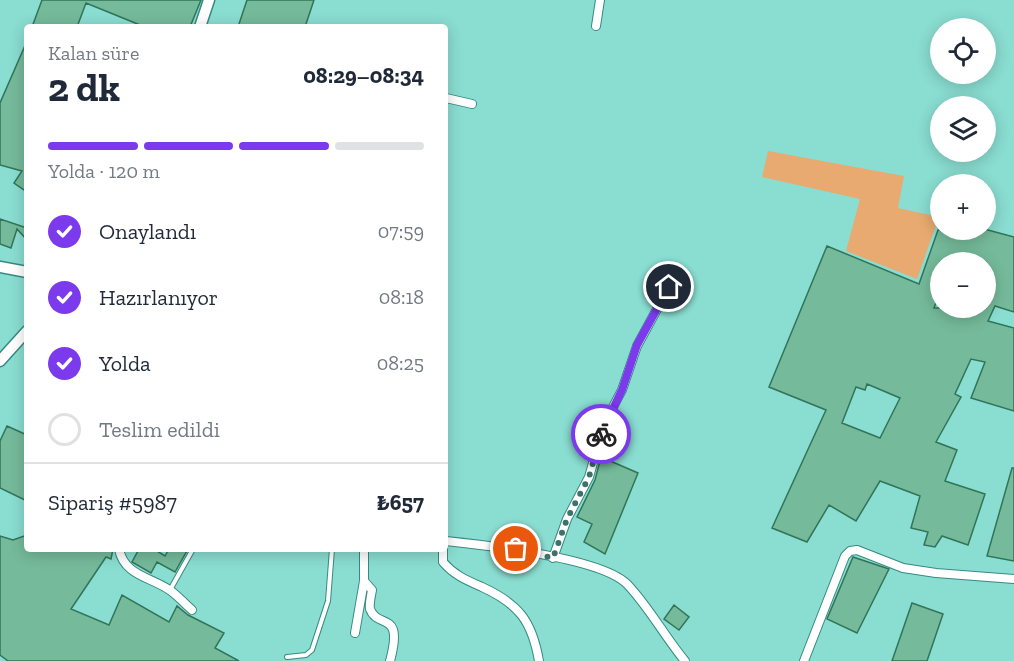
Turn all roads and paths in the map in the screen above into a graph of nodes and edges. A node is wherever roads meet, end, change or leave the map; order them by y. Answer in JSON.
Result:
{"nodes":[{"id":1,"x":209,"y":0,"type":"edge"},
{"id":2,"x":600,"y":0,"type":"edge"},
{"id":3,"x":201,"y":24,"type":"edge"},
{"id":4,"x":596,"y":26,"type":"dead end"},
{"id":5,"x":448,"y":98,"type":"edge"},
{"id":6,"x":472,"y":104,"type":"dead end"},
{"id":7,"x":0,"y":267,"type":"edge"},
{"id":8,"x":24,"y":271,"type":"edge"},
{"id":9,"x":669,"y":287,"type":"dead end"},
{"id":10,"x":24,"y":334,"type":"edge"},
{"id":11,"x":0,"y":361,"type":"edge"},
{"id":12,"x":448,"y":541,"type":"edge"},
{"id":13,"x":120,"y":552,"type":"edge"},
{"id":14,"x":191,"y":552,"type":"edge"},
{"id":15,"x":332,"y":552,"type":"edge"},
{"id":16,"x":364,"y":552,"type":"edge"},
{"id":17,"x":443,"y":552,"type":"edge"},
{"id":18,"x":553,"y":558,"type":"junction"},
{"id":19,"x":1014,"y":579,"type":"edge"},
{"id":20,"x":364,"y":581,"type":"junction"},
{"id":21,"x":170,"y":590,"type":"junction"},
{"id":22,"x":192,"y":610,"type":"dead end"},
{"id":23,"x":355,"y":633,"type":"dead end"},
{"id":24,"x":287,"y":657,"type":"dead end"},
{"id":25,"x":390,"y":661,"type":"edge"},
{"id":26,"x":539,"y":661,"type":"edge"},
{"id":27,"x":685,"y":661,"type":"edge"},
{"id":28,"x":804,"y":661,"type":"edge"}],
"edges":[{"from":1,"to":3,"type":"street"},
{"from":2,"to":4,"type":"street"},
{"from":5,"to":6,"type":"street"},
{"from":7,"to":8,"type":"street"},
{"from":9,"to":18,"type":"street"},
{"from":10,"to":11,"type":"street"},
{"from":12,"to":18,"type":"street"},
{"from":13,"to":21,"type":"street"},
{"from":14,"to":21,"type":"lane"},
{"from":15,"to":24,"type":"lane"},
{"from":16,"to":20,"type":"street"},
{"from":17,"to":26,"type":"street"},
{"from":18,"to":27,"type":"street"},
{"from":19,"to":28,"type":"street"},
{"from":20,"to":23,"type":"street"},
{"from":20,"to":25,"type":"street"},
{"from":21,"to":22,"type":"street"}]}
